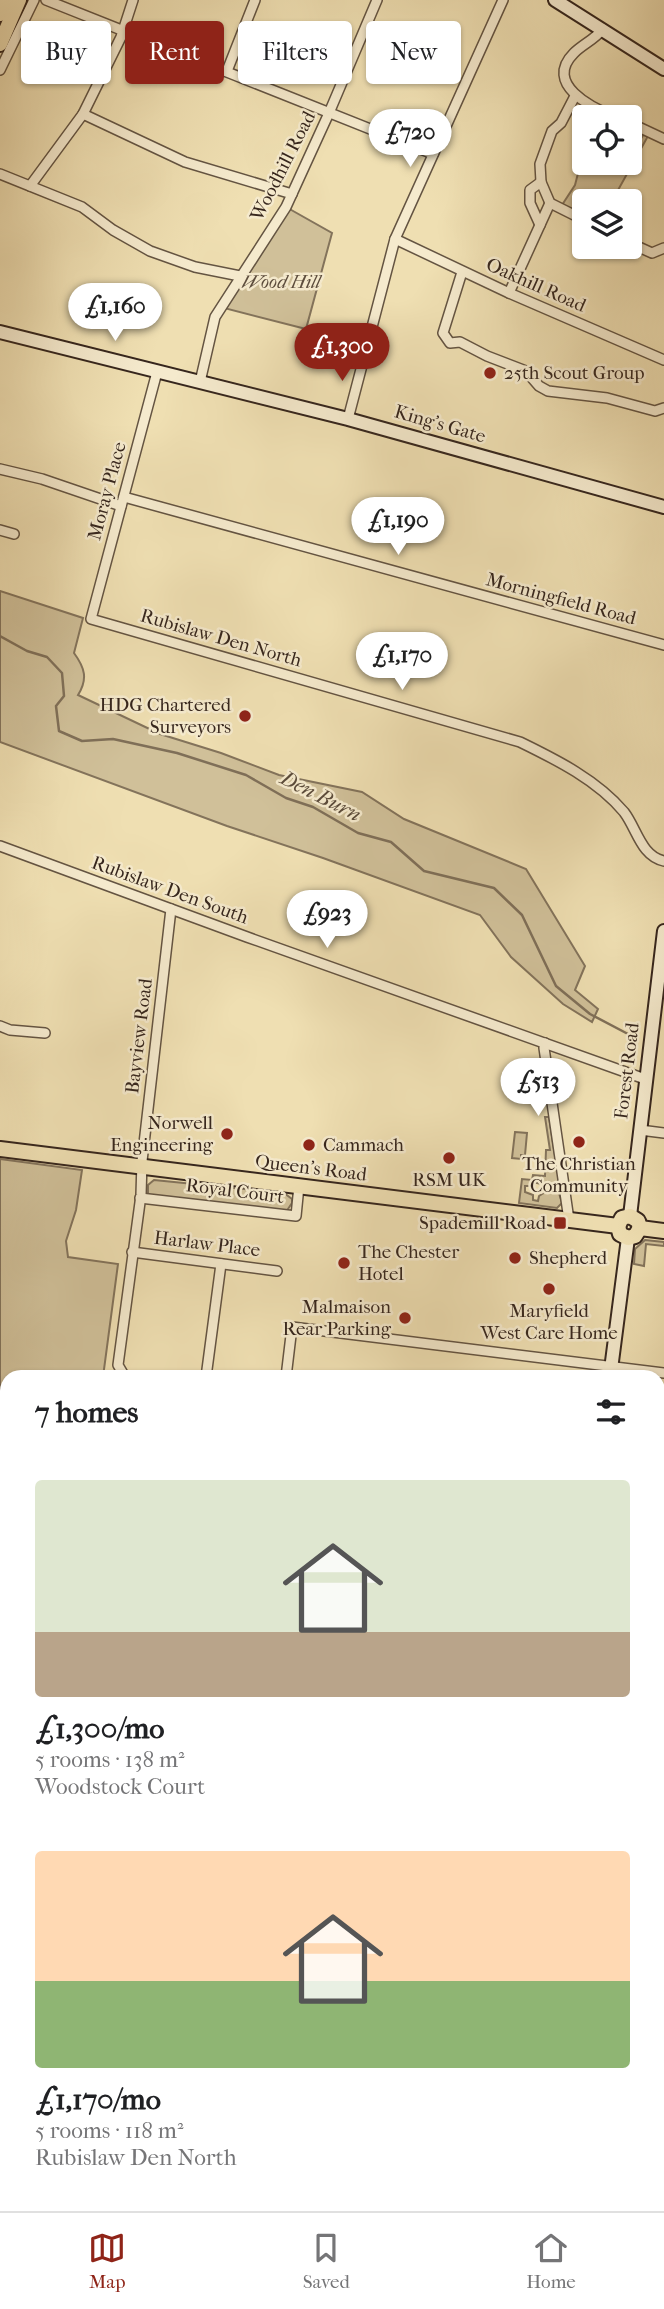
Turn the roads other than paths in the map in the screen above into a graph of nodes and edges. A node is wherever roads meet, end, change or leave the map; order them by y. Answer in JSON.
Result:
{"nodes":[{"id":1,"x":6,"y":0,"type":"edge"},
{"id":2,"x":19,"y":0,"type":"edge"},
{"id":3,"x":34,"y":0,"type":"edge"},
{"id":4,"x":46,"y":0,"type":"edge"},
{"id":5,"x":133,"y":0,"type":"edge"},
{"id":6,"x":255,"y":0,"type":"edge"},
{"id":7,"x":377,"y":0,"type":"edge"},
{"id":8,"x":503,"y":0,"type":"edge"},
{"id":9,"x":555,"y":0,"type":"edge"},
{"id":10,"x":0,"y":14,"type":"edge"},
{"id":11,"x":122,"y":29,"type":"junction"},
{"id":12,"x":603,"y":29,"type":"junction"},
{"id":13,"x":0,"y":44,"type":"edge"},
{"id":14,"x":664,"y":69,"type":"edge"},
{"id":15,"x":0,"y":70,"type":"edge"},
{"id":16,"x":227,"y":71,"type":"junction"},
{"id":17,"x":575,"y":96,"type":"junction"},
{"id":18,"x":587,"y":105,"type":"edge"},
{"id":19,"x":330,"y":113,"type":"junction"},
{"id":20,"x":83,"y":114,"type":"junction"},
{"id":21,"x":642,"y":129,"type":"edge"},
{"id":22,"x":664,"y":139,"type":"edge"},
{"id":23,"x":433,"y":154,"type":"junction"},
{"id":24,"x":0,"y":174,"type":"edge"},
{"id":25,"x":541,"y":182,"type":"junction"},
{"id":26,"x":30,"y":186,"type":"junction"},
{"id":27,"x":292,"y":194,"type":"junction"},
{"id":28,"x":550,"y":202,"type":"junction"},
{"id":29,"x":572,"y":214,"type":"edge"},
{"id":30,"x":540,"y":225,"type":"junction"},
{"id":31,"x":395,"y":239,"type":"junction"},
{"id":32,"x":642,"y":248,"type":"edge"},
{"id":33,"x":664,"y":248,"type":"edge"},
{"id":34,"x":463,"y":272,"type":"junction"},
{"id":35,"x":240,"y":276,"type":"junction"},
{"id":36,"x":509,"y":293,"type":"junction"},
{"id":37,"x":0,"y":332,"type":"edge"},
{"id":38,"x":664,"y":360,"type":"edge"},
{"id":39,"x":158,"y":372,"type":"junction"},
{"id":40,"x":200,"y":382,"type":"junction"},
{"id":41,"x":664,"y":408,"type":"edge"},
{"id":42,"x":348,"y":419,"type":"junction"},
{"id":43,"x":0,"y":469,"type":"edge"},
{"id":44,"x":123,"y":502,"type":"junction"},
{"id":45,"x":664,"y":507,"type":"edge"},
{"id":46,"x":0,"y":530,"type":"edge"},
{"id":47,"x":13,"y":534,"type":"dead end"},
{"id":48,"x":91,"y":619,"type":"joint"},
{"id":49,"x":664,"y":645,"type":"edge"},
{"id":50,"x":0,"y":846,"type":"edge"},
{"id":51,"x":664,"y":861,"type":"edge"},
{"id":52,"x":171,"y":909,"type":"junction"},
{"id":53,"x":664,"y":931,"type":"edge"},
{"id":54,"x":662,"y":966,"type":"edge"},
{"id":55,"x":0,"y":1026,"type":"edge"},
{"id":56,"x":45,"y":1033,"type":"dead end"},
{"id":57,"x":545,"y":1043,"type":"junction"},
{"id":58,"x":645,"y":1079,"type":"junction"},
{"id":59,"x":640,"y":1130,"type":"junction"},
{"id":60,"x":664,"y":1133,"type":"edge"},
{"id":61,"x":0,"y":1149,"type":"edge"},
{"id":62,"x":142,"y":1167,"type":"junction"},
{"id":63,"x":299,"y":1186,"type":"junction"},
{"id":64,"x":140,"y":1198,"type":"junction"},
{"id":65,"x":630,"y":1216,"type":"junction"},
{"id":66,"x":569,"y":1220,"type":"junction"},
{"id":67,"x":618,"y":1226,"type":"junction"},
{"id":68,"x":664,"y":1231,"type":"edge"},
{"id":69,"x":634,"y":1233,"type":"junction"},
{"id":70,"x":132,"y":1252,"type":"junction"},
{"id":71,"x":221,"y":1264,"type":"junction"},
{"id":72,"x":277,"y":1270,"type":"dead end"},
{"id":73,"x":121,"y":1370,"type":"edge"},
{"id":74,"x":207,"y":1370,"type":"edge"},
{"id":75,"x":287,"y":1370,"type":"edge"},
{"id":76,"x":596,"y":1370,"type":"edge"},
{"id":77,"x":610,"y":1370,"type":"edge"}],
"edges":[{"from":1,"to":10,"type":"main road"},
{"from":2,"to":13,"type":"main road"},
{"from":3,"to":15,"type":"street"},
{"from":4,"to":11,"type":"street"},
{"from":5,"to":11,"type":"street"},
{"from":6,"to":16,"type":"street"},
{"from":7,"to":19,"type":"street","name":"Woodhill Road"},
{"from":8,"to":23,"type":"street"},
{"from":9,"to":12,"type":"street"},
{"from":11,"to":16,"type":"street"},
{"from":11,"to":20,"type":"street"},
{"from":12,"to":14,"type":"street"},
{"from":12,"to":17,"type":"street"},
{"from":16,"to":19,"type":"street"},
{"from":17,"to":18,"type":"street"},
{"from":17,"to":25,"type":"street"},
{"from":19,"to":23,"type":"street"},
{"from":19,"to":27,"type":"street","name":"Woodhill Road"},
{"from":20,"to":26,"type":"street"},
{"from":20,"to":27,"type":"street"},
{"from":21,"to":22,"type":"street"},
{"from":23,"to":31,"type":"street"},
{"from":24,"to":26,"type":"street"},
{"from":25,"to":28,"type":"street"},
{"from":25,"to":30,"type":"street"},
{"from":26,"to":35,"type":"street"},
{"from":27,"to":35,"type":"street","name":"Woodhill Road"},
{"from":28,"to":29,"type":"street"},
{"from":28,"to":30,"type":"street"},
{"from":30,"to":36,"type":"street"},
{"from":31,"to":34,"type":"street","name":"Oakhill Road"},
{"from":31,"to":42,"type":"street"},
{"from":32,"to":33,"type":"street"},
{"from":34,"to":36,"type":"street","name":"Oakhill Road"},
{"from":34,"to":41,"type":"street"},
{"from":35,"to":40,"type":"street","name":"Woodhill Road"},
{"from":36,"to":38,"type":"street","name":"Oakhill Road"},
{"from":37,"to":39,"type":"street","name":"King's Gate"},
{"from":39,"to":40,"type":"street","name":"King's Gate"},
{"from":39,"to":44,"type":"street","name":"Moray Place"},
{"from":40,"to":42,"type":"street","name":"King's Gate"},
{"from":42,"to":45,"type":"street","name":"King's Gate"},
{"from":43,"to":44,"type":"street","name":"Morningfield Road"},
{"from":44,"to":48,"type":"street","name":"Moray Place"},
{"from":44,"to":49,"type":"street","name":"Morningfield Road"},
{"from":46,"to":47,"type":"street"},
{"from":48,"to":51,"type":"street","name":"Rubislaw Den North"},
{"from":50,"to":52,"type":"street","name":"Rubislaw Den South"},
{"from":52,"to":57,"type":"street","name":"Rubislaw Den South"},
{"from":52,"to":62,"type":"street","name":"Bayview Road"},
{"from":53,"to":54,"type":"street","name":"Forest Road"},
{"from":54,"to":58,"type":"street","name":"Forest Road"},
{"from":55,"to":56,"type":"street"},
{"from":57,"to":58,"type":"street","name":"Rubislaw Den South"},
{"from":57,"to":66,"type":"street"},
{"from":58,"to":59,"type":"street","name":"Forest Road"},
{"from":59,"to":60,"type":"street"},
{"from":59,"to":65,"type":"street","name":"Forest Road"},
{"from":61,"to":62,"type":"main road","name":"Queen's Road"},
{"from":62,"to":63,"type":"main road","name":"Queen's Road"},
{"from":62,"to":64,"type":"street","name":"Bayview Road"},
{"from":63,"to":64,"type":"street","name":"Royal Court"},
{"from":63,"to":66,"type":"main road","name":"Queen's Road"},
{"from":64,"to":70,"type":"street","name":"Bayview Road"},
{"from":65,"to":67,"type":"main road"},
{"from":65,"to":69,"type":"main road"},
{"from":66,"to":67,"type":"main road","name":"Queen's Road"},
{"from":67,"to":69,"type":"main road"},
{"from":68,"to":69,"type":"main road"},
{"from":69,"to":77,"type":"street"},
{"from":70,"to":71,"type":"street","name":"Harlaw Place"},
{"from":70,"to":73,"type":"street","name":"Bayview Road"},
{"from":71,"to":72,"type":"street","name":"Harlaw Place"},
{"from":71,"to":74,"type":"street"},
{"from":75,"to":76,"type":"street"}]}
